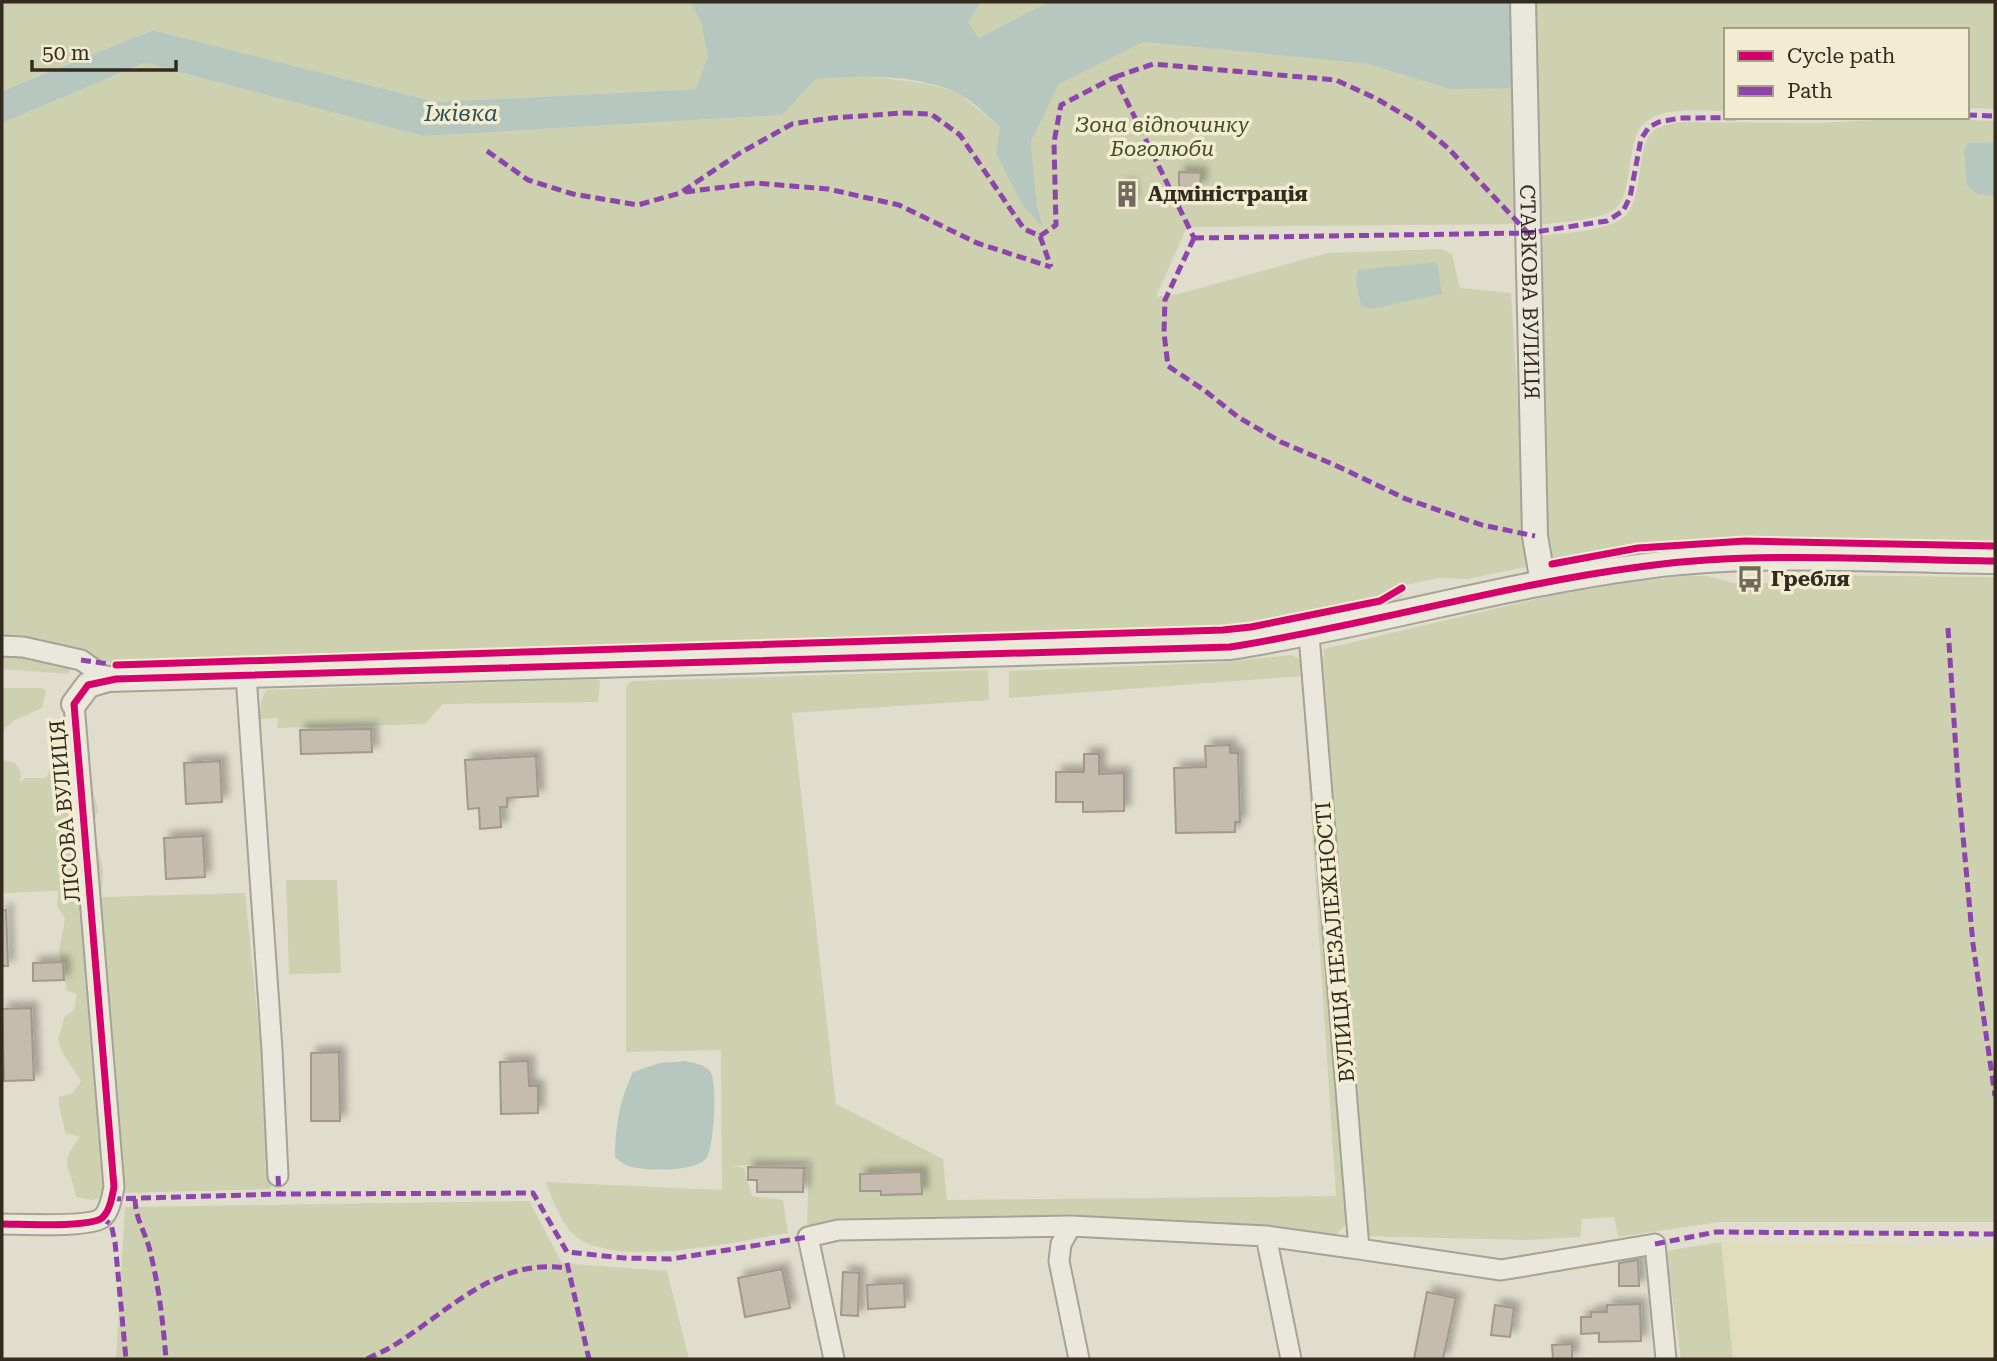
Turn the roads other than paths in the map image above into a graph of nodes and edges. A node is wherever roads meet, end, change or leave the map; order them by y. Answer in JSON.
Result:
{"nodes":[{"id":1,"x":1523,"y":2,"type":"edge"},
{"id":2,"x":1995,"y":561,"type":"edge"},
{"id":3,"x":1543,"y":583,"type":"junction"},
{"id":4,"x":1309,"y":635,"type":"junction"},
{"id":5,"x":2,"y":646,"type":"edge"},
{"id":6,"x":246,"y":675,"type":"junction"},
{"id":7,"x":108,"y":679,"type":"junction"},
{"id":8,"x":74,"y":704,"type":"joint"},
{"id":9,"x":278,"y":1176,"type":"dead end"},
{"id":10,"x":2,"y":1224,"type":"edge"},
{"id":11,"x":1071,"y":1226,"type":"junction"},
{"id":12,"x":1266,"y":1236,"type":"junction"},
{"id":13,"x":1359,"y":1249,"type":"junction"},
{"id":14,"x":834,"y":1359,"type":"edge"},
{"id":15,"x":1079,"y":1359,"type":"edge"},
{"id":16,"x":1291,"y":1359,"type":"edge"},
{"id":17,"x":1666,"y":1359,"type":"edge"}],
"edges":[{"from":1,"to":3,"type":"street","name":"СТАВКОВА ВУЛИЦЯ"},
{"from":2,"to":3,"type":"street","name":"ЛІСОВА ВУЛИЦЯ"},
{"from":3,"to":4,"type":"street","name":"ЛІСОВА ВУЛИЦЯ"},
{"from":4,"to":6,"type":"street","name":"ЛІСОВА ВУЛИЦЯ"},
{"from":4,"to":13,"type":"street","name":"ВУЛИЦЯ НЕЗАЛЕЖНОСТІ"},
{"from":5,"to":7,"type":"street"},
{"from":6,"to":7,"type":"street","name":"ЛІСОВА ВУЛИЦЯ"},
{"from":6,"to":9,"type":"street"},
{"from":7,"to":8,"type":"street","name":"ЛІСОВА ВУЛИЦЯ"},
{"from":8,"to":10,"type":"street","name":"ЛІСОВА ВУЛИЦЯ"},
{"from":11,"to":12,"type":"street"},
{"from":11,"to":14,"type":"street"},
{"from":11,"to":15,"type":"street"},
{"from":12,"to":13,"type":"street"},
{"from":12,"to":16,"type":"street"},
{"from":13,"to":17,"type":"street"}]}
